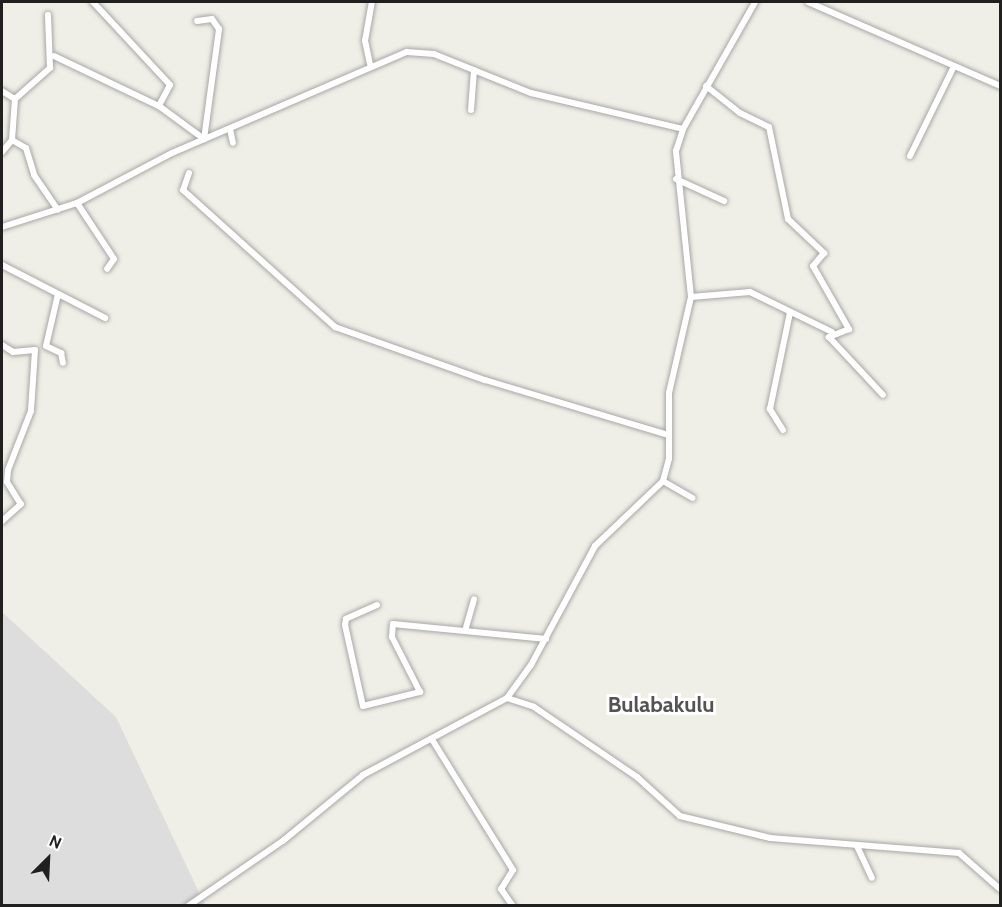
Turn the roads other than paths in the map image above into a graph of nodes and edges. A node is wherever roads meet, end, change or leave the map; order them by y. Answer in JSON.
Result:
{"nodes":[{"id":1,"x":93,"y":2,"type":"edge"},
{"id":2,"x":372,"y":2,"type":"edge"},
{"id":3,"x":754,"y":2,"type":"edge"},
{"id":4,"x":808,"y":2,"type":"edge"},
{"id":5,"x":48,"y":15,"type":"dead end"},
{"id":6,"x":197,"y":21,"type":"dead end"},
{"id":7,"x":54,"y":56,"type":"junction"},
{"id":8,"x":370,"y":64,"type":"junction"},
{"id":9,"x":954,"y":66,"type":"junction"},
{"id":10,"x":474,"y":70,"type":"junction"},
{"id":11,"x":706,"y":86,"type":"junction"},
{"id":12,"x":1000,"y":86,"type":"edge"},
{"id":13,"x":2,"y":91,"type":"edge"},
{"id":14,"x":15,"y":99,"type":"junction"},
{"id":15,"x":159,"y":106,"type":"junction"},
{"id":16,"x":471,"y":110,"type":"dead end"},
{"id":17,"x":230,"y":129,"type":"junction"},
{"id":18,"x":682,"y":129,"type":"junction"},
{"id":19,"x":204,"y":139,"type":"junction"},
{"id":20,"x":12,"y":140,"type":"junction"},
{"id":21,"x":233,"y":143,"type":"dead end"},
{"id":22,"x":2,"y":152,"type":"edge"},
{"id":23,"x":910,"y":156,"type":"dead end"},
{"id":24,"x":189,"y":173,"type":"dead end"},
{"id":25,"x":676,"y":179,"type":"junction"},
{"id":26,"x":723,"y":201,"type":"dead end"},
{"id":27,"x":77,"y":203,"type":"junction"},
{"id":28,"x":58,"y":210,"type":"junction"},
{"id":29,"x":2,"y":227,"type":"edge"},
{"id":30,"x":2,"y":265,"type":"edge"},
{"id":31,"x":107,"y":269,"type":"dead end"},
{"id":32,"x":58,"y":294,"type":"junction"},
{"id":33,"x":691,"y":297,"type":"junction"},
{"id":34,"x":790,"y":312,"type":"junction"},
{"id":35,"x":105,"y":318,"type":"dead end"},
{"id":36,"x":832,"y":332,"type":"junction"},
{"id":37,"x":2,"y":345,"type":"edge"},
{"id":38,"x":46,"y":346,"type":"junction"},
{"id":39,"x":35,"y":350,"type":"junction"},
{"id":40,"x":63,"y":363,"type":"dead end"},
{"id":41,"x":883,"y":395,"type":"dead end"},
{"id":42,"x":783,"y":430,"type":"dead end"},
{"id":43,"x":668,"y":435,"type":"junction"},
{"id":44,"x":663,"y":481,"type":"junction"},
{"id":45,"x":692,"y":498,"type":"dead end"},
{"id":46,"x":2,"y":521,"type":"edge"},
{"id":47,"x":474,"y":599,"type":"dead end"},
{"id":48,"x":377,"y":605,"type":"dead end"},
{"id":49,"x":465,"y":630,"type":"junction"},
{"id":50,"x":546,"y":639,"type":"junction"},
{"id":51,"x":507,"y":698,"type":"junction"},
{"id":52,"x":433,"y":741,"type":"junction"},
{"id":53,"x":857,"y":846,"type":"junction"},
{"id":54,"x":872,"y":878,"type":"dead end"},
{"id":55,"x":1000,"y":889,"type":"edge"},
{"id":56,"x":189,"y":906,"type":"edge"},
{"id":57,"x":513,"y":906,"type":"edge"}],
"edges":[{"from":1,"to":15,"type":"street"},
{"from":2,"to":8,"type":"street"},
{"from":3,"to":11,"type":"street"},
{"from":4,"to":9,"type":"street"},
{"from":5,"to":7,"type":"street"},
{"from":6,"to":19,"type":"street"},
{"from":7,"to":14,"type":"street"},
{"from":7,"to":15,"type":"street"},
{"from":8,"to":10,"type":"street"},
{"from":8,"to":17,"type":"street"},
{"from":9,"to":12,"type":"street"},
{"from":9,"to":23,"type":"street"},
{"from":10,"to":16,"type":"street"},
{"from":10,"to":18,"type":"street"},
{"from":11,"to":18,"type":"street"},
{"from":11,"to":36,"type":"street"},
{"from":13,"to":14,"type":"street"},
{"from":14,"to":20,"type":"street"},
{"from":15,"to":19,"type":"street"},
{"from":17,"to":19,"type":"street"},
{"from":17,"to":21,"type":"street"},
{"from":18,"to":25,"type":"street"},
{"from":19,"to":27,"type":"street"},
{"from":20,"to":22,"type":"street"},
{"from":20,"to":28,"type":"street"},
{"from":24,"to":43,"type":"street"},
{"from":25,"to":26,"type":"street"},
{"from":25,"to":33,"type":"street"},
{"from":27,"to":28,"type":"street"},
{"from":27,"to":31,"type":"street"},
{"from":28,"to":29,"type":"street"},
{"from":30,"to":32,"type":"street"},
{"from":32,"to":35,"type":"street"},
{"from":32,"to":38,"type":"street"},
{"from":33,"to":34,"type":"street"},
{"from":33,"to":43,"type":"street"},
{"from":34,"to":36,"type":"street"},
{"from":34,"to":42,"type":"street"},
{"from":36,"to":41,"type":"street"},
{"from":37,"to":39,"type":"street"},
{"from":38,"to":39,"type":"street"},
{"from":38,"to":40,"type":"street"},
{"from":39,"to":46,"type":"street"},
{"from":43,"to":44,"type":"street"},
{"from":44,"to":45,"type":"street"},
{"from":44,"to":50,"type":"street"},
{"from":47,"to":49,"type":"street"},
{"from":48,"to":49,"type":"street"},
{"from":49,"to":50,"type":"street"},
{"from":50,"to":51,"type":"street"},
{"from":51,"to":52,"type":"street"},
{"from":51,"to":53,"type":"street"},
{"from":52,"to":56,"type":"street"},
{"from":52,"to":57,"type":"street"},
{"from":53,"to":54,"type":"street"},
{"from":53,"to":55,"type":"street"}]}
